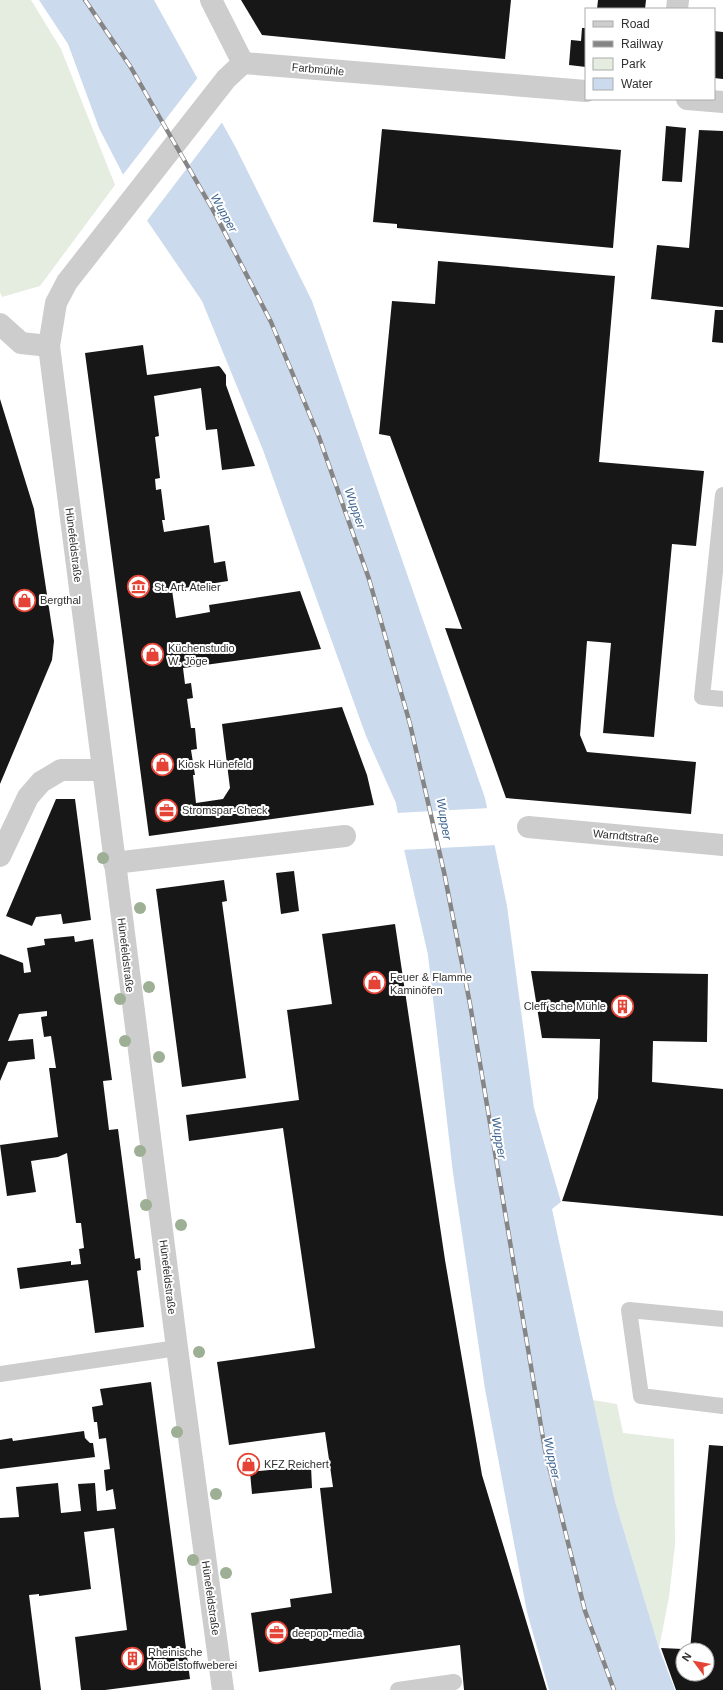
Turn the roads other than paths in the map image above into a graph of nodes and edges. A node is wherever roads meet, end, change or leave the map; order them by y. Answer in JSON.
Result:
{"nodes":[{"id":1,"x":211,"y":0,"type":"edge"},
{"id":2,"x":243,"y":63,"type":"junction"},
{"id":3,"x":585,"y":91,"type":"edge"},
{"id":4,"x":699,"y":100,"type":"edge"},
{"id":5,"x":723,"y":102,"type":"edge"},
{"id":6,"x":0,"y":324,"type":"edge"},
{"id":7,"x":49,"y":346,"type":"junction"},
{"id":8,"x":723,"y":495,"type":"edge"},
{"id":9,"x":723,"y":699,"type":"edge"},
{"id":10,"x":102,"y":770,"type":"junction"},
{"id":11,"x":528,"y":827,"type":"dead end"},
{"id":12,"x":345,"y":836,"type":"dead end"},
{"id":13,"x":723,"y":845,"type":"edge"},
{"id":14,"x":0,"y":856,"type":"edge"},
{"id":15,"x":114,"y":863,"type":"junction"},
{"id":16,"x":723,"y":1319,"type":"edge"},
{"id":17,"x":177,"y":1348,"type":"junction"},
{"id":18,"x":0,"y":1374,"type":"edge"},
{"id":19,"x":723,"y":1406,"type":"edge"},
{"id":20,"x":454,"y":1682,"type":"dead end"},
{"id":21,"x":223,"y":1690,"type":"edge"},
{"id":22,"x":398,"y":1690,"type":"edge"}],
"edges":[{"from":1,"to":2,"type":"street"},
{"from":2,"to":3,"type":"street","name":"Farbmühle"},
{"from":2,"to":7,"type":"street","name":"Hünefeldstraße"},
{"from":4,"to":5,"type":"street"},
{"from":6,"to":7,"type":"street"},
{"from":7,"to":10,"type":"street","name":"Hünefeldstraße"},
{"from":8,"to":9,"type":"lane"},
{"from":10,"to":14,"type":"street"},
{"from":10,"to":15,"type":"street","name":"Hünefeldstraße"},
{"from":11,"to":13,"type":"street","name":"Warndtstraße"},
{"from":12,"to":15,"type":"street"},
{"from":15,"to":17,"type":"street","name":"Hünefeldstraße"},
{"from":16,"to":19,"type":"lane"},
{"from":17,"to":18,"type":"lane"},
{"from":17,"to":21,"type":"street","name":"Hünefeldstraße"},
{"from":20,"to":22,"type":"lane"}]}
